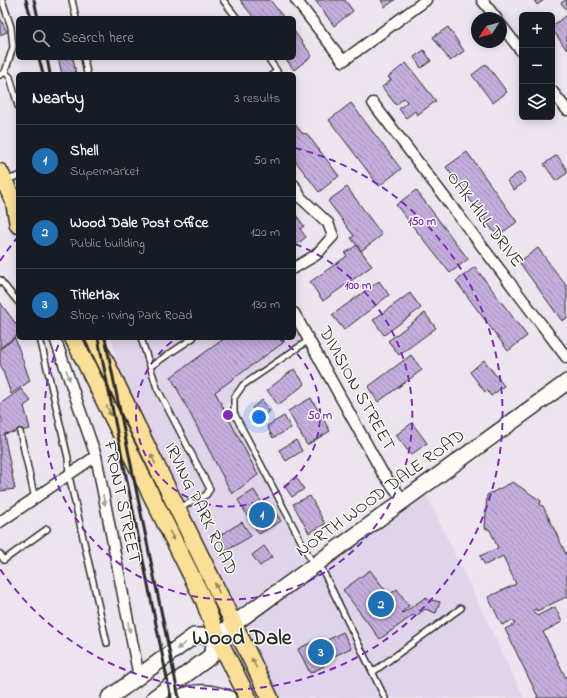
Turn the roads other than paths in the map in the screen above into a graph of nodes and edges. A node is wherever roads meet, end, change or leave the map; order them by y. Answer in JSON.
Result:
{"nodes":[{"id":1,"x":2,"y":0,"type":"edge"},
{"id":2,"x":72,"y":0,"type":"edge"},
{"id":3,"x":223,"y":0,"type":"edge"},
{"id":4,"x":296,"y":0,"type":"edge"},
{"id":5,"x":426,"y":0,"type":"edge"},
{"id":6,"x":482,"y":0,"type":"edge"},
{"id":7,"x":491,"y":12,"type":"edge"},
{"id":8,"x":76,"y":16,"type":"edge"},
{"id":9,"x":235,"y":16,"type":"edge"},
{"id":10,"x":507,"y":33,"type":"edge"},
{"id":11,"x":519,"y":48,"type":"edge"},
{"id":12,"x":84,"y":60,"type":"edge"},
{"id":13,"x":270,"y":60,"type":"edge"},
{"id":14,"x":87,"y":72,"type":"edge"},
{"id":15,"x":276,"y":72,"type":"edge"},
{"id":16,"x":3,"y":73,"type":"edge"},
{"id":17,"x":555,"y":95,"type":"edge"},
{"id":18,"x":16,"y":99,"type":"edge"},
{"id":19,"x":373,"y":103,"type":"dead end"},
{"id":20,"x":567,"y":110,"type":"edge"},
{"id":21,"x":5,"y":176,"type":"edge"},
{"id":22,"x":297,"y":199,"type":"edge"},
{"id":23,"x":16,"y":203,"type":"edge"},
{"id":24,"x":296,"y":267,"type":"edge"},
{"id":25,"x":0,"y":280,"type":"edge"},
{"id":26,"x":16,"y":300,"type":"edge"},
{"id":27,"x":296,"y":317,"type":"edge"},
{"id":28,"x":40,"y":340,"type":"edge"},
{"id":29,"x":57,"y":340,"type":"edge"},
{"id":30,"x":74,"y":340,"type":"edge"},
{"id":31,"x":95,"y":340,"type":"edge"},
{"id":32,"x":142,"y":340,"type":"edge"},
{"id":33,"x":190,"y":340,"type":"edge"},
{"id":34,"x":309,"y":340,"type":"junction"},
{"id":35,"x":567,"y":358,"type":"edge"},
{"id":36,"x":151,"y":366,"type":"junction"},
{"id":37,"x":567,"y":382,"type":"edge"},
{"id":38,"x":20,"y":432,"type":"dead end"},
{"id":39,"x":96,"y":456,"type":"junction"},
{"id":40,"x":69,"y":476,"type":"junction"},
{"id":41,"x":35,"y":499,"type":"junction"},
{"id":42,"x":404,"y":500,"type":"junction"},
{"id":43,"x":178,"y":509,"type":"junction"},
{"id":44,"x":0,"y":522,"type":"edge"},
{"id":45,"x":47,"y":529,"type":"dead end"},
{"id":46,"x":0,"y":554,"type":"edge"},
{"id":47,"x":316,"y":564,"type":"junction"},
{"id":48,"x":461,"y":608,"type":"dead end"},
{"id":49,"x":235,"y":623,"type":"junction"},
{"id":50,"x":217,"y":636,"type":"junction"},
{"id":51,"x":107,"y":643,"type":"dead end"},
{"id":52,"x":373,"y":672,"type":"junction"},
{"id":53,"x":139,"y":677,"type":"junction"},
{"id":54,"x":109,"y":698,"type":"edge"},
{"id":55,"x":154,"y":698,"type":"edge"},
{"id":56,"x":179,"y":698,"type":"edge"},
{"id":57,"x":228,"y":698,"type":"edge"},
{"id":58,"x":248,"y":698,"type":"edge"},
{"id":59,"x":270,"y":698,"type":"edge"},
{"id":60,"x":385,"y":698,"type":"edge"}],
"edges":[{"from":1,"to":16,"type":"lane"},
{"from":2,"to":8,"type":"lane"},
{"from":3,"to":9,"type":"lane"},
{"from":4,"to":5,"type":"street"},
{"from":6,"to":7,"type":"street"},
{"from":10,"to":11,"type":"street"},
{"from":12,"to":14,"type":"lane"},
{"from":13,"to":15,"type":"lane"},
{"from":16,"to":18,"type":"lane"},
{"from":17,"to":20,"type":"street"},
{"from":19,"to":35,"type":"street","name":"OAK HILL DRIVE"},
{"from":21,"to":23,"type":"main road"},
{"from":22,"to":24,"type":"street"},
{"from":25,"to":26,"type":"lane"},
{"from":27,"to":34,"type":"street","name":"DIVISION STREET"},
{"from":28,"to":40,"type":"lane"},
{"from":29,"to":39,"type":"street","name":"FRONT STREET","one_way":true},
{"from":30,"to":50,"type":"main road","name":"IRVING PARK ROAD","one_way":true},
{"from":43,"to":31,"type":"main road","name":"IRVING PARK ROAD","one_way":true},
{"from":32,"to":36,"type":"lane"},
{"from":33,"to":36,"type":"lane"},
{"from":34,"to":42,"type":"street","name":"DIVISION STREET"},
{"from":34,"to":47,"type":"lane"},
{"from":36,"to":43,"type":"lane"},
{"from":37,"to":42,"type":"main road","name":"NORTH WOOD DALE ROAD"},
{"from":38,"to":41,"type":"lane"},
{"from":39,"to":40,"type":"street"},
{"from":39,"to":53,"type":"street","name":"FRONT STREET","one_way":true},
{"from":40,"to":41,"type":"street"},
{"from":40,"to":51,"type":"lane"},
{"from":41,"to":44,"type":"street"},
{"from":42,"to":47,"type":"main road","name":"NORTH WOOD DALE ROAD"},
{"from":49,"to":43,"type":"main road","name":"IRVING PARK ROAD","one_way":true},
{"from":45,"to":46,"type":"lane"},
{"from":47,"to":49,"type":"main road","name":"NORTH WOOD DALE ROAD"},
{"from":47,"to":52,"type":"lane"},
{"from":48,"to":52,"type":"lane"},
{"from":49,"to":50,"type":"main road","name":"NORTH WOOD DALE ROAD"},
{"from":59,"to":49,"type":"main road","name":"IRVING PARK ROAD","one_way":true},
{"from":50,"to":53,"type":"main road","one_way":true},
{"from":50,"to":55,"type":"main road"},
{"from":50,"to":58,"type":"main road","name":"IRVING PARK ROAD"},
{"from":52,"to":60,"type":"lane"},
{"from":53,"to":54,"type":"main road"},
{"from":56,"to":57,"type":"main road"}]}
